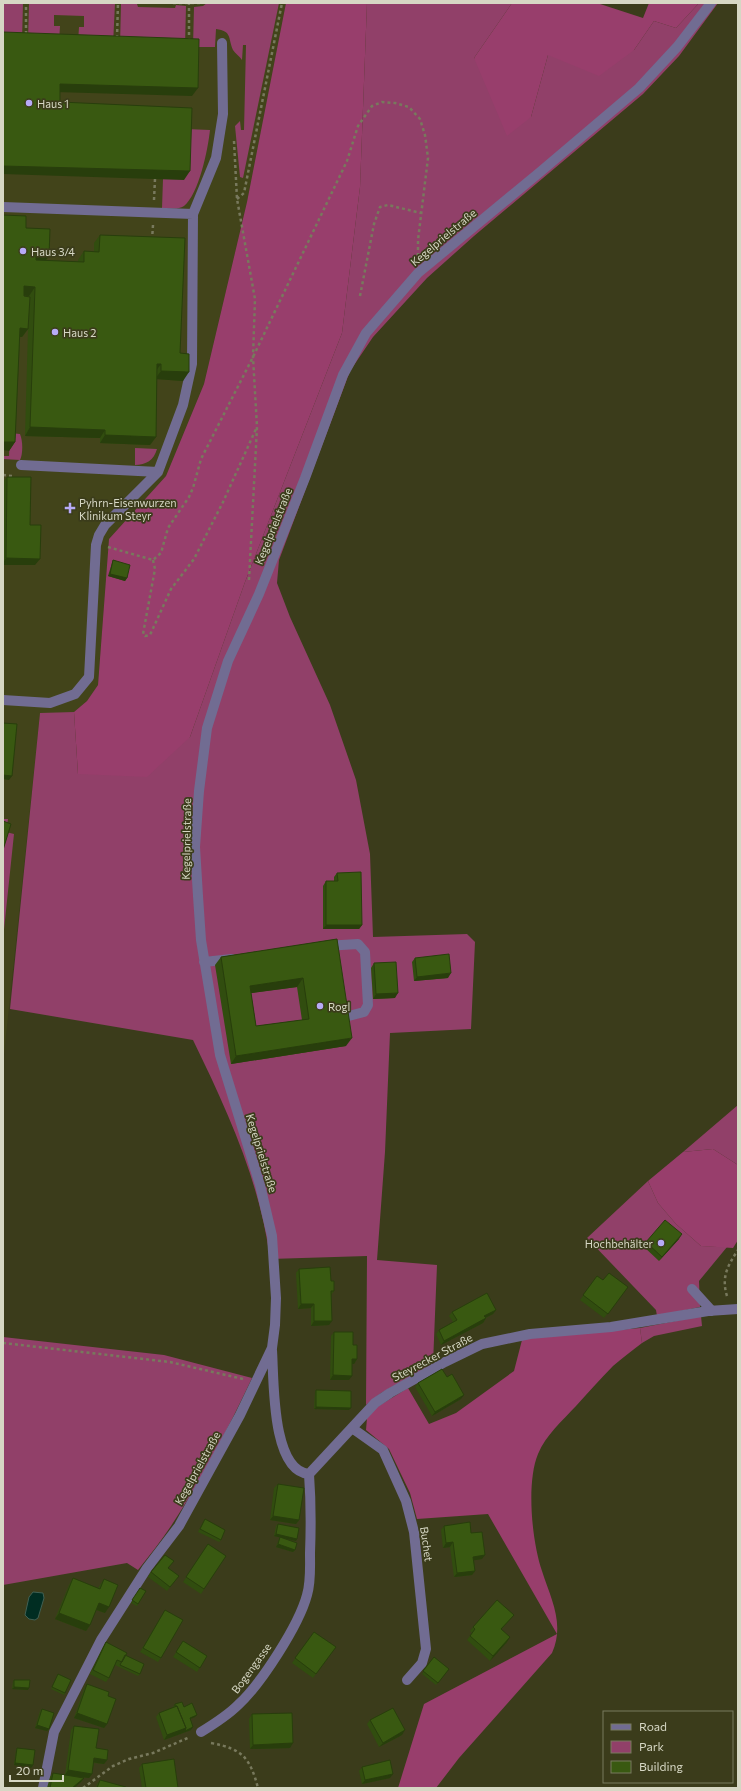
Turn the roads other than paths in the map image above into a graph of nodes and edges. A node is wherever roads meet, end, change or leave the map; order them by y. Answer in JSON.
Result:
{"nodes":[{"id":1,"x":711,"y":3,"type":"edge"},
{"id":2,"x":222,"y":43,"type":"dead end"},
{"id":3,"x":3,"y":207,"type":"edge"},
{"id":4,"x":193,"y":214,"type":"junction"},
{"id":5,"x":21,"y":465,"type":"dead end"},
{"id":6,"x":158,"y":472,"type":"junction"},
{"id":7,"x":3,"y":700,"type":"edge"},
{"id":8,"x":311,"y":948,"type":"edge"},
{"id":9,"x":242,"y":957,"type":"edge"},
{"id":10,"x":204,"y":962,"type":"junction"},
{"id":11,"x":342,"y":1018,"type":"edge"},
{"id":12,"x":692,"y":1289,"type":"dead end"},
{"id":13,"x":738,"y":1309,"type":"edge"},
{"id":14,"x":712,"y":1311,"type":"junction"},
{"id":15,"x":272,"y":1348,"type":"junction"},
{"id":16,"x":352,"y":1428,"type":"junction"},
{"id":17,"x":309,"y":1474,"type":"junction"},
{"id":18,"x":407,"y":1680,"type":"dead end"},
{"id":19,"x":198,"y":1736,"type":"road end"},
{"id":20,"x":43,"y":1788,"type":"edge"}],
"edges":[{"from":1,"to":10,"type":"street","name":"Kegelprielstraße"},
{"from":2,"to":4,"type":"street"},
{"from":3,"to":4,"type":"street"},
{"from":4,"to":6,"type":"street"},
{"from":5,"to":6,"type":"street"},
{"from":6,"to":7,"type":"street"},
{"from":8,"to":11,"type":"street"},
{"from":9,"to":10,"type":"street"},
{"from":10,"to":15,"type":"street","name":"Kegelprielstraße"},
{"from":12,"to":14,"type":"street"},
{"from":13,"to":14,"type":"street","name":"Steyrecker Straße"},
{"from":14,"to":16,"type":"street","name":"Steyrecker Straße"},
{"from":15,"to":17,"type":"street"},
{"from":15,"to":20,"type":"street","name":"Kegelprielstraße"},
{"from":16,"to":17,"type":"street","name":"Steyrecker Straße"},
{"from":16,"to":18,"type":"street","name":"Buchet"},
{"from":17,"to":19,"type":"street","name":"Bogengasse"}]}
